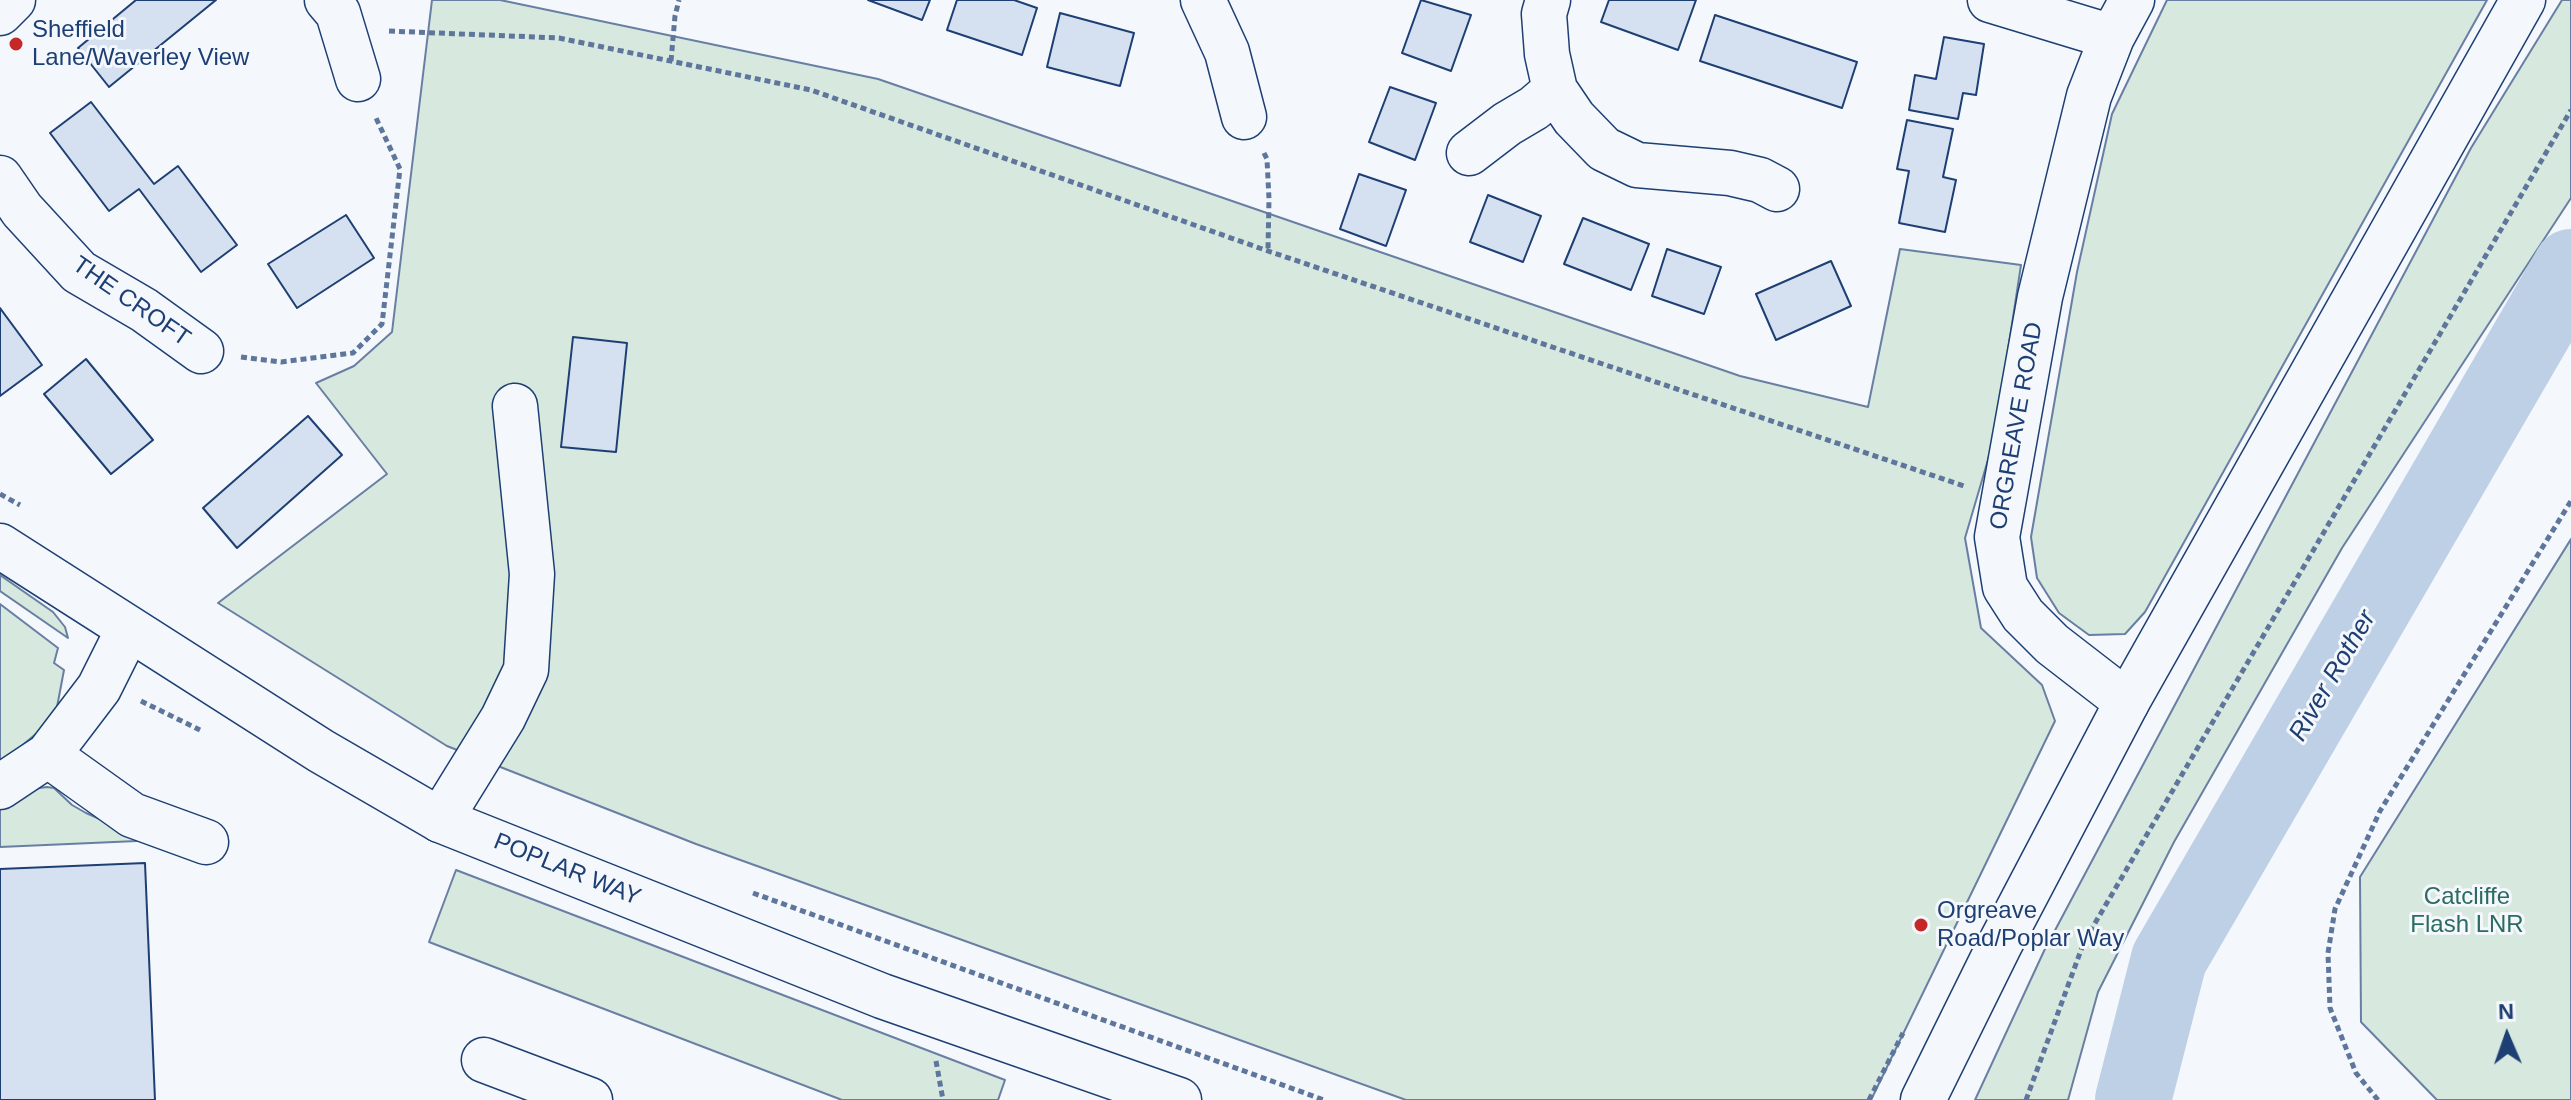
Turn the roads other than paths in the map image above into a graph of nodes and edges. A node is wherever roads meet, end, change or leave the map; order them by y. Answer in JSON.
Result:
{"nodes":[{"id":1,"x":13,"y":0,"type":"edge"},
{"id":2,"x":1203,"y":0,"type":"edge"},
{"id":3,"x":1548,"y":0,"type":"edge"},
{"id":4,"x":1990,"y":0,"type":"edge"},
{"id":5,"x":2523,"y":0,"type":"edge"},
{"id":6,"x":0,"y":13,"type":"edge"},
{"id":7,"x":335,"y":15,"type":"edge"},
{"id":8,"x":2122,"y":19,"type":"edge"},
{"id":9,"x":358,"y":79,"type":"road end"},
{"id":10,"x":1555,"y":90,"type":"junction"},
{"id":11,"x":1244,"y":117,"type":"road end"},
{"id":12,"x":1469,"y":153,"type":"dead end"},
{"id":13,"x":0,"y":178,"type":"edge"},
{"id":14,"x":1777,"y":189,"type":"dead end"},
{"id":15,"x":201,"y":351,"type":"road end"},
{"id":16,"x":515,"y":406,"type":"dead end"},
{"id":17,"x":0,"y":546,"type":"edge"},
{"id":18,"x":128,"y":630,"type":"junction"},
{"id":19,"x":2127,"y":702,"type":"junction"},
{"id":20,"x":48,"y":755,"type":"junction"},
{"id":21,"x":0,"y":787,"type":"edge"},
{"id":22,"x":440,"y":820,"type":"junction"},
{"id":23,"x":206,"y":842,"type":"dead end"},
{"id":24,"x":484,"y":1060,"type":"dead end"},
{"id":25,"x":590,"y":1100,"type":"edge"},
{"id":26,"x":1179,"y":1100,"type":"edge"},
{"id":27,"x":1923,"y":1100,"type":"edge"}],
"edges":[{"from":1,"to":6,"type":"main road"},
{"from":2,"to":11,"type":"main road"},
{"from":3,"to":10,"type":"main road"},
{"from":4,"to":8,"type":"main road"},
{"from":5,"to":19,"type":"main road"},
{"from":7,"to":9,"type":"main road"},
{"from":8,"to":19,"type":"main road","name":"ORGREAVE ROAD"},
{"from":10,"to":12,"type":"main road"},
{"from":10,"to":14,"type":"main road"},
{"from":13,"to":15,"type":"main road","name":"THE CROFT"},
{"from":16,"to":22,"type":"main road"},
{"from":17,"to":18,"type":"main road","name":"POPLAR WAY"},
{"from":18,"to":20,"type":"main road"},
{"from":18,"to":22,"type":"main road","name":"POPLAR WAY"},
{"from":19,"to":27,"type":"main road"},
{"from":20,"to":21,"type":"main road"},
{"from":20,"to":23,"type":"main road"},
{"from":22,"to":26,"type":"main road","name":"POPLAR WAY"},
{"from":24,"to":25,"type":"main road"}]}
